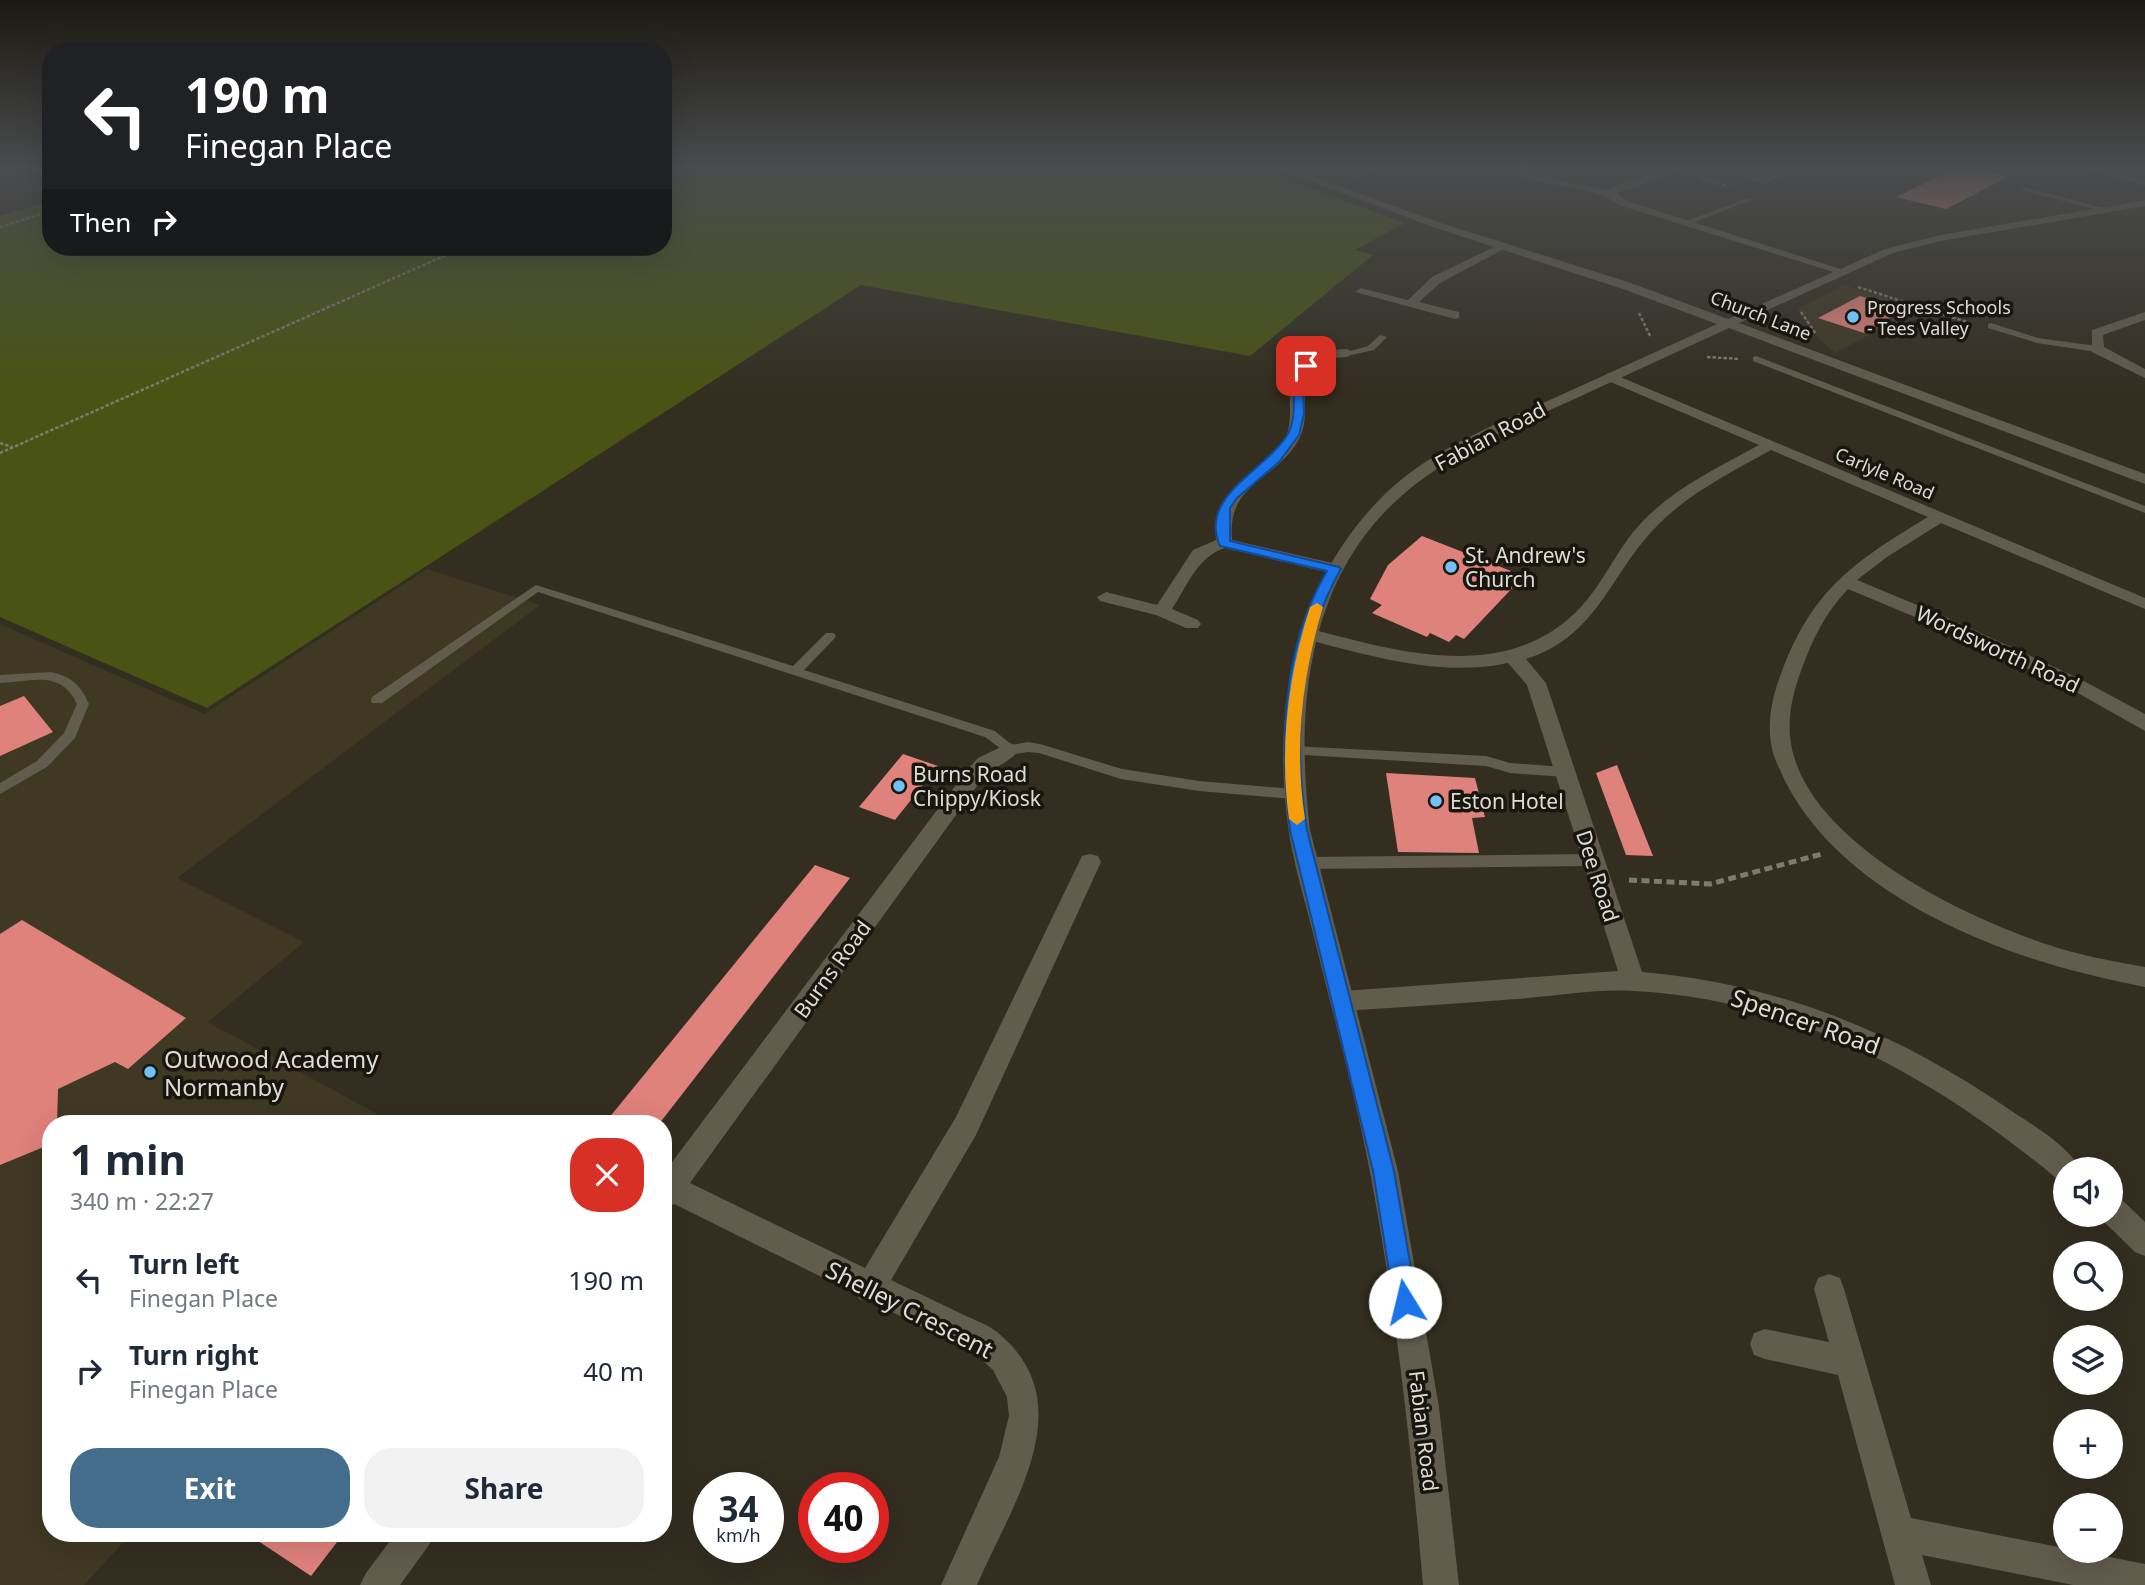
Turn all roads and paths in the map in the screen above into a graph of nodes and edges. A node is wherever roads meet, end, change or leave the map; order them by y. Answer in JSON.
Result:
{"nodes":[{"id":1,"x":1491,"y":242,"type":"edge"},
{"id":2,"x":1750,"y":242,"type":"edge"},
{"id":3,"x":1925,"y":242,"type":"edge"},
{"id":4,"x":1502,"y":246,"type":"junction"},
{"id":5,"x":444,"y":256,"type":"edge"},
{"id":6,"x":1844,"y":272,"type":"junction"},
{"id":7,"x":1830,"y":279,"type":"junction"},
{"id":8,"x":1361,"y":292,"type":"dead end"},
{"id":9,"x":1410,"y":304,"type":"junction"},
{"id":10,"x":1455,"y":315,"type":"dead end"},
{"id":11,"x":2145,"y":316,"type":"edge"},
{"id":12,"x":1729,"y":324,"type":"junction"},
{"id":13,"x":1991,"y":326,"type":"joint"},
{"id":14,"x":1383,"y":337,"type":"dead end"},
{"id":15,"x":1286,"y":342,"type":"dead end"},
{"id":16,"x":2097,"y":349,"type":"junction"},
{"id":17,"x":1347,"y":353,"type":"joint"},
{"id":18,"x":1314,"y":355,"type":"junction"},
{"id":19,"x":1756,"y":359,"type":"dead end"},
{"id":20,"x":2145,"y":374,"type":"edge"},
{"id":21,"x":1611,"y":377,"type":"junction"},
{"id":22,"x":0,"y":443,"type":"edge"},
{"id":23,"x":1770,"y":445,"type":"junction"},
{"id":24,"x":13,"y":447,"type":"junction"},
{"id":25,"x":0,"y":453,"type":"edge"},
{"id":26,"x":2145,"y":479,"type":"edge"},
{"id":27,"x":2145,"y":510,"type":"edge"},
{"id":28,"x":1940,"y":517,"type":"junction"},
{"id":29,"x":1224,"y":543,"type":"junction"},
{"id":30,"x":1335,"y":569,"type":"junction"},
{"id":31,"x":1846,"y":582,"type":"junction"},
{"id":32,"x":1106,"y":597,"type":"dead end"},
{"id":33,"x":2145,"y":604,"type":"edge"},
{"id":34,"x":1162,"y":611,"type":"junction"},
{"id":35,"x":1192,"y":624,"type":"dead end"},
{"id":36,"x":1307,"y":634,"type":"junction"},
{"id":37,"x":830,"y":636,"type":"dead end"},
{"id":38,"x":1514,"y":658,"type":"junction"},
{"id":39,"x":795,"y":672,"type":"junction"},
{"id":40,"x":0,"y":679,"type":"edge"},
{"id":41,"x":377,"y":700,"type":"dead end"},
{"id":42,"x":2145,"y":724,"type":"edge"},
{"id":43,"x":1009,"y":750,"type":"junction"},
{"id":44,"x":1292,"y":751,"type":"junction"},
{"id":45,"x":1564,"y":772,"type":"junction"},
{"id":46,"x":0,"y":789,"type":"edge"},
{"id":47,"x":1293,"y":794,"type":"junction"},
{"id":48,"x":1850,"y":847,"type":"junction"},
{"id":49,"x":1090,"y":862,"type":"dead end"},
{"id":50,"x":1307,"y":863,"type":"junction"},
{"id":51,"x":1597,"y":869,"type":"junction"},
{"id":52,"x":2145,"y":977,"type":"edge"},
{"id":53,"x":1633,"y":981,"type":"junction"},
{"id":54,"x":1343,"y":1002,"type":"junction"},
{"id":55,"x":2053,"y":1157,"type":"edge"},
{"id":56,"x":672,"y":1186,"type":"edge"},
{"id":57,"x":672,"y":1195,"type":"edge"},
{"id":58,"x":2123,"y":1221,"type":"edge"},
{"id":59,"x":2145,"y":1242,"type":"edge"},
{"id":60,"x":870,"y":1288,"type":"junction"},
{"id":61,"x":1829,"y":1289,"type":"dead end"},
{"id":62,"x":1765,"y":1344,"type":"dead end"},
{"id":63,"x":1850,"y":1362,"type":"junction"},
{"id":64,"x":1900,"y":1533,"type":"junction"},
{"id":65,"x":409,"y":1542,"type":"edge"},
{"id":66,"x":2145,"y":1582,"type":"edge"},
{"id":67,"x":378,"y":1585,"type":"edge"},
{"id":68,"x":959,"y":1585,"type":"edge"},
{"id":69,"x":1441,"y":1585,"type":"edge"},
{"id":70,"x":1913,"y":1585,"type":"edge"}],
"edges":[{"from":1,"to":4,"type":"street","name":"Church Lane"},
{"from":2,"to":6,"type":"street"},
{"from":3,"to":6,"type":"street","name":"Fabian Road"},
{"from":4,"to":9,"type":"street"},
{"from":4,"to":12,"type":"street","name":"Church Lane"},
{"from":5,"to":24,"type":"path"},
{"from":6,"to":7,"type":"street","name":"Fabian Road"},
{"from":7,"to":12,"type":"street","name":"Fabian Road"},
{"from":7,"to":13,"type":"path"},
{"from":8,"to":9,"type":"street"},
{"from":9,"to":10,"type":"street"},
{"from":11,"to":16,"type":"street"},
{"from":12,"to":21,"type":"street","name":"Fabian Road"},
{"from":12,"to":26,"type":"street","name":"Church Lane"},
{"from":13,"to":16,"type":"lane"},
{"from":14,"to":17,"type":"lane"},
{"from":15,"to":18,"type":"street"},
{"from":16,"to":20,"type":"street"},
{"from":17,"to":18,"type":"street"},
{"from":18,"to":29,"type":"street"},
{"from":19,"to":27,"type":"lane"},
{"from":21,"to":23,"type":"street","name":"Carlyle Road"},
{"from":21,"to":30,"type":"street","name":"Fabian Road"},
{"from":22,"to":24,"type":"path"},
{"from":23,"to":28,"type":"street","name":"Carlyle Road"},
{"from":23,"to":38,"type":"street"},
{"from":24,"to":25,"type":"path"},
{"from":28,"to":31,"type":"street"},
{"from":28,"to":33,"type":"street","name":"Carlyle Road"},
{"from":29,"to":30,"type":"street"},
{"from":29,"to":34,"type":"street"},
{"from":30,"to":36,"type":"street","name":"Fabian Road"},
{"from":31,"to":42,"type":"street","name":"Wordsworth Road"},
{"from":31,"to":48,"type":"street"},
{"from":32,"to":34,"type":"street"},
{"from":34,"to":35,"type":"street"},
{"from":36,"to":38,"type":"street"},
{"from":36,"to":44,"type":"street","name":"Fabian Road"},
{"from":37,"to":39,"type":"lane"},
{"from":38,"to":45,"type":"street","name":"Dee Road"},
{"from":39,"to":41,"type":"lane"},
{"from":39,"to":43,"type":"lane"},
{"from":40,"to":46,"type":"lane"},
{"from":43,"to":47,"type":"lane"},
{"from":43,"to":56,"type":"street","name":"Burns Road"},
{"from":44,"to":45,"type":"lane"},
{"from":44,"to":47,"type":"street","name":"Fabian Road"},
{"from":45,"to":51,"type":"street","name":"Dee Road"},
{"from":47,"to":50,"type":"street","name":"Fabian Road"},
{"from":48,"to":51,"type":"path"},
{"from":48,"to":52,"type":"street"},
{"from":49,"to":60,"type":"street"},
{"from":50,"to":51,"type":"lane"},
{"from":50,"to":54,"type":"street","name":"Fabian Road"},
{"from":51,"to":53,"type":"street","name":"Dee Road"},
{"from":53,"to":54,"type":"street","name":"Spencer Road"},
{"from":53,"to":55,"type":"street","name":"Spencer Road"},
{"from":54,"to":69,"type":"street","name":"Fabian Road"},
{"from":57,"to":60,"type":"street","name":"Shelley Crescent"},
{"from":58,"to":59,"type":"street"},
{"from":60,"to":68,"type":"street","name":"Shelley Crescent"},
{"from":61,"to":63,"type":"street"},
{"from":62,"to":63,"type":"street"},
{"from":63,"to":64,"type":"street"},
{"from":64,"to":66,"type":"street"},
{"from":64,"to":70,"type":"street"},
{"from":65,"to":67,"type":"street"}]}
